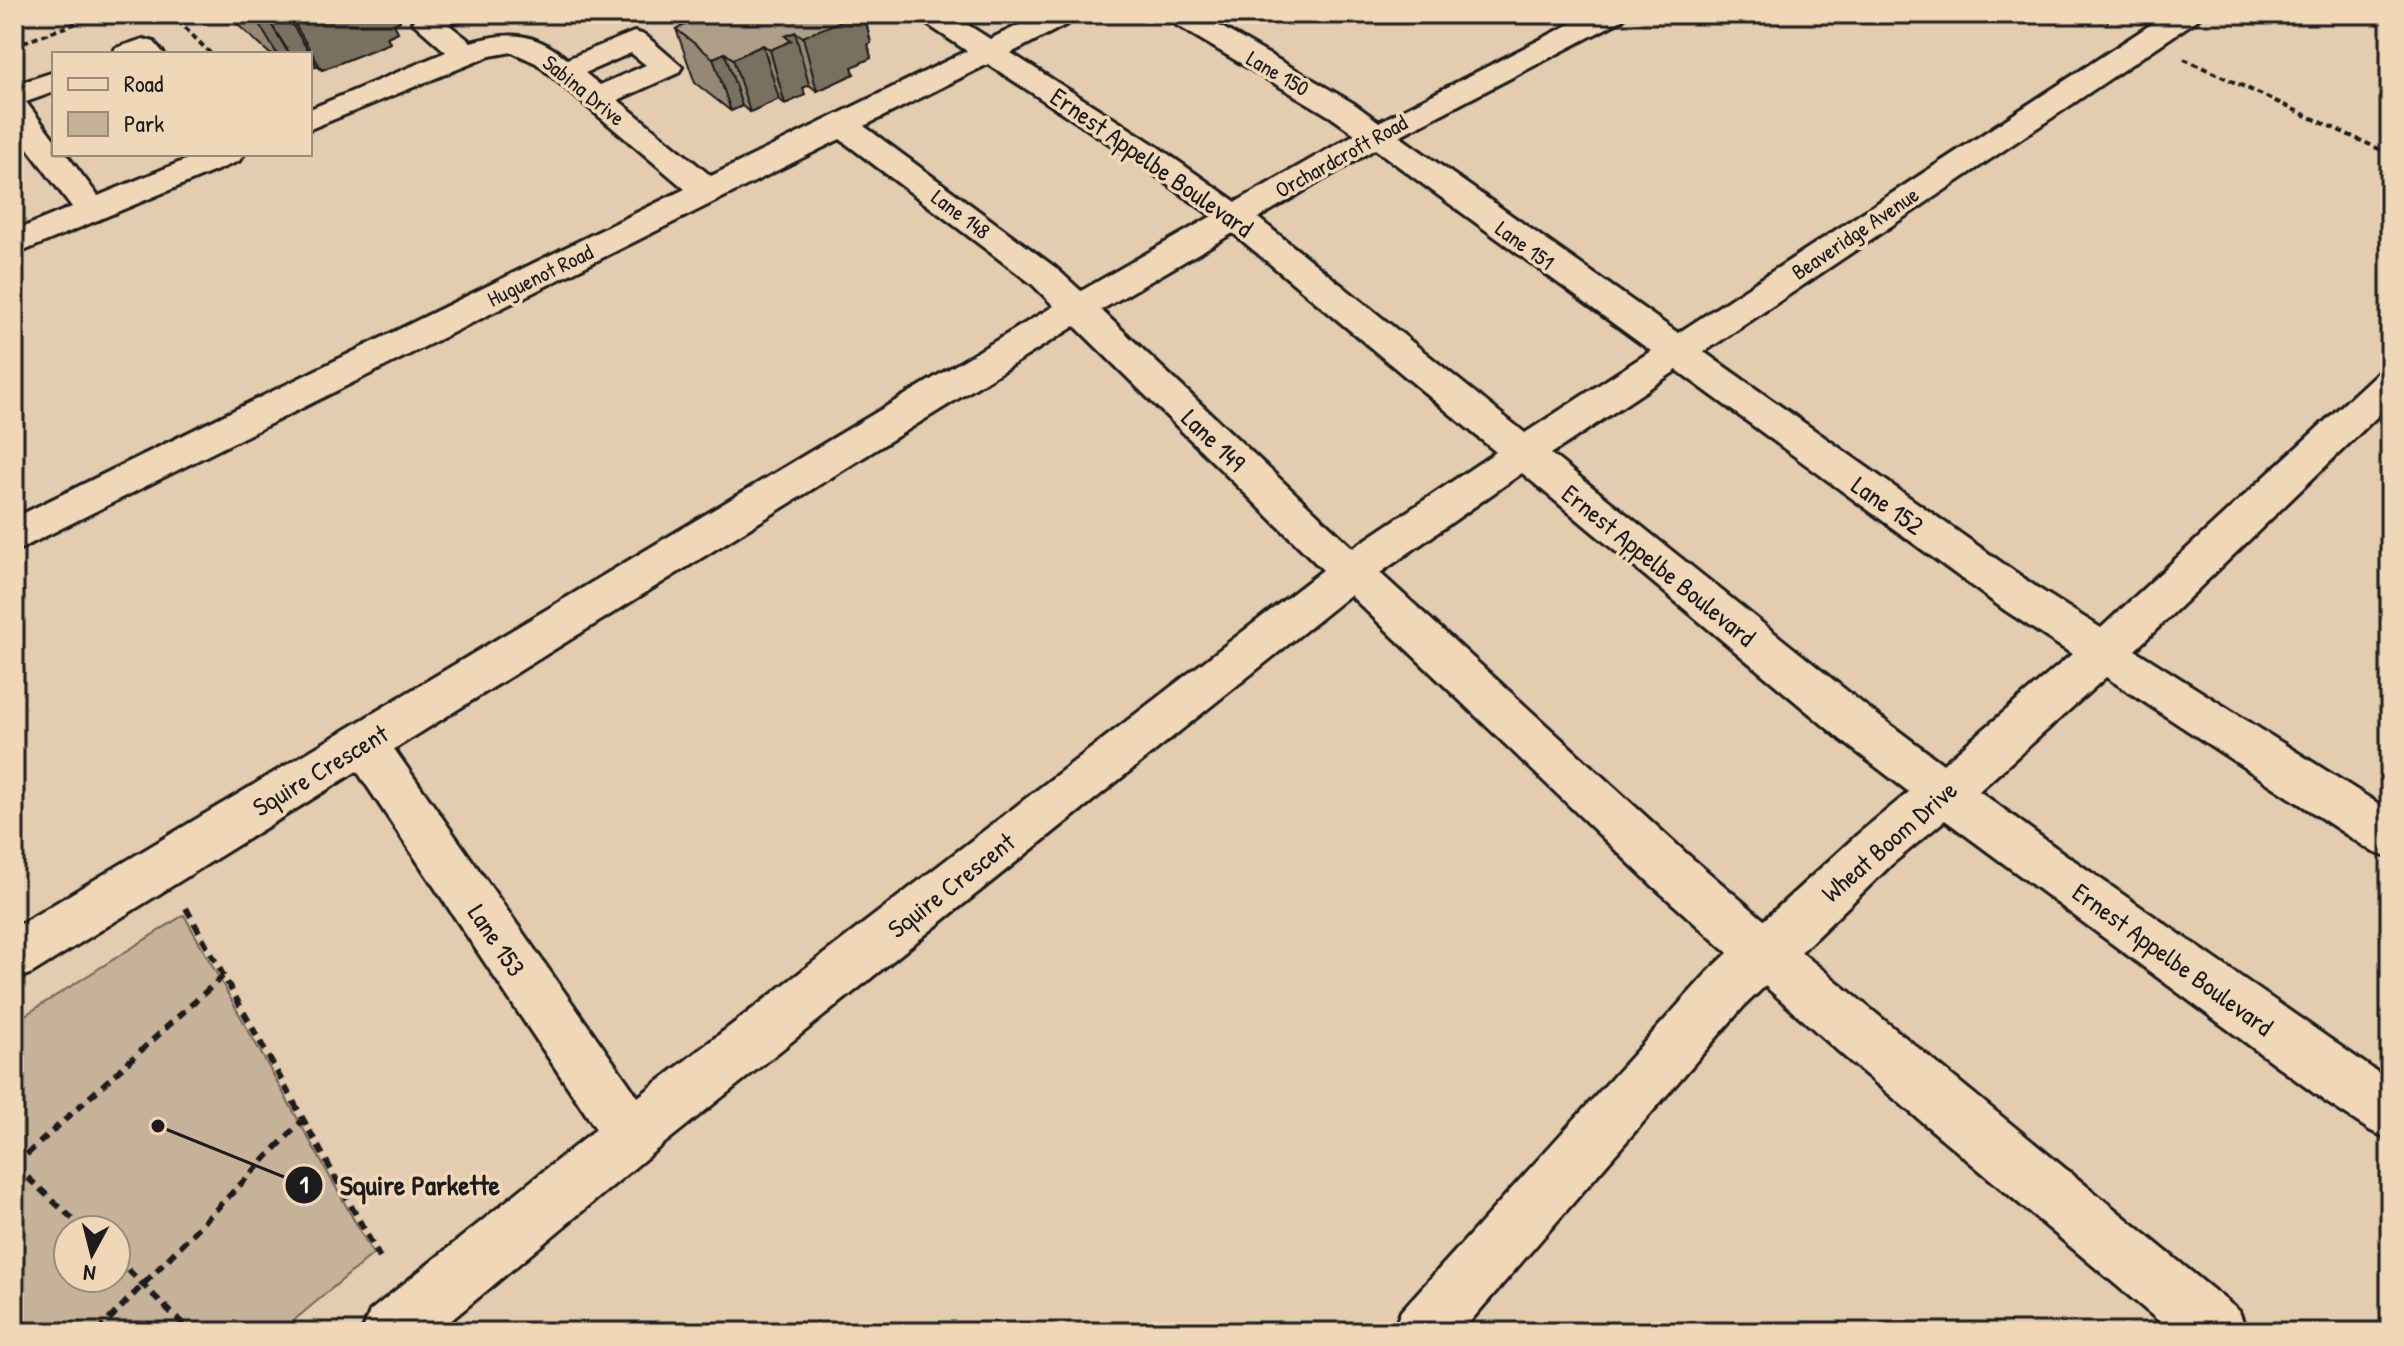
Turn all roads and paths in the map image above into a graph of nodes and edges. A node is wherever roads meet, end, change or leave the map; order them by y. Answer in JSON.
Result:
{"nodes":[{"id":1,"x":101,"y":14,"type":"edge"},
{"id":2,"x":171,"y":14,"type":"edge"},
{"id":3,"x":447,"y":14,"type":"edge"},
{"id":4,"x":931,"y":14,"type":"edge"},
{"id":5,"x":1065,"y":14,"type":"edge"},
{"id":6,"x":1178,"y":14,"type":"edge"},
{"id":7,"x":1612,"y":14,"type":"edge"},
{"id":8,"x":2187,"y":14,"type":"edge"},
{"id":9,"x":14,"y":46,"type":"edge"},
{"id":10,"x":992,"y":51,"type":"junction"},
{"id":11,"x":209,"y":52,"type":"edge"},
{"id":12,"x":467,"y":54,"type":"junction"},
{"id":13,"x":2181,"y":57,"type":"dead end"},
{"id":14,"x":564,"y":71,"type":"junction"},
{"id":15,"x":52,"y":82,"type":"edge"},
{"id":16,"x":14,"y":96,"type":"edge"},
{"id":17,"x":596,"y":98,"type":"junction"},
{"id":18,"x":14,"y":108,"type":"edge"},
{"id":19,"x":312,"y":119,"type":"edge"},
{"id":20,"x":842,"y":125,"type":"junction"},
{"id":21,"x":1375,"y":136,"type":"junction"},
{"id":22,"x":2390,"y":154,"type":"edge"},
{"id":23,"x":223,"y":156,"type":"edge"},
{"id":24,"x":708,"y":191,"type":"junction"},
{"id":25,"x":92,"y":211,"type":"junction"},
{"id":26,"x":1234,"y":216,"type":"junction"},
{"id":27,"x":14,"y":244,"type":"edge"},
{"id":28,"x":1076,"y":309,"type":"junction"},
{"id":29,"x":1675,"y":353,"type":"junction"},
{"id":30,"x":2390,"y":382,"type":"edge"},
{"id":31,"x":1523,"y":454,"type":"junction"},
{"id":32,"x":14,"y":536,"type":"edge"},
{"id":33,"x":1351,"y":571,"type":"junction"},
{"id":34,"x":2102,"y":654,"type":"junction"},
{"id":35,"x":364,"y":743,"type":"junction"},
{"id":36,"x":1944,"y":792,"type":"junction"},
{"id":37,"x":2390,"y":837,"type":"edge"},
{"id":38,"x":186,"y":908,"type":"dead end"},
{"id":39,"x":1764,"y":952,"type":"junction"},
{"id":40,"x":14,"y":956,"type":"edge"},
{"id":41,"x":223,"y":976,"type":"junction"},
{"id":42,"x":2390,"y":1112,"type":"edge"},
{"id":43,"x":303,"y":1120,"type":"junction"},
{"id":44,"x":632,"y":1135,"type":"junction"},
{"id":45,"x":14,"y":1166,"type":"edge"},
{"id":46,"x":67,"y":1214,"type":"edge"},
{"id":47,"x":380,"y":1258,"type":"dead end"},
{"id":48,"x":132,"y":1272,"type":"edge"},
{"id":49,"x":144,"y":1283,"type":"junction"},
{"id":50,"x":97,"y":1332,"type":"edge"},
{"id":51,"x":191,"y":1332,"type":"edge"},
{"id":52,"x":391,"y":1332,"type":"edge"},
{"id":53,"x":1422,"y":1332,"type":"edge"},
{"id":54,"x":2218,"y":1332,"type":"edge"}],
"edges":[{"from":1,"to":9,"type":"path"},
{"from":2,"to":11,"type":"path"},
{"from":3,"to":12,"type":"street"},
{"from":4,"to":10,"type":"street","name":"Ernest Appelbe Boulevard"},
{"from":5,"to":10,"type":"street","name":"Huguenot Road"},
{"from":6,"to":21,"type":"street","name":"Lane 150"},
{"from":7,"to":21,"type":"street","name":"Orchardcroft Road"},
{"from":8,"to":29,"type":"street","name":"Beaveridge Avenue"},
{"from":10,"to":20,"type":"street","name":"Huguenot Road"},
{"from":10,"to":26,"type":"street","name":"Ernest Appelbe Boulevard"},
{"from":12,"to":14,"type":"street","name":"Sabina Drive"},
{"from":12,"to":19,"type":"street","name":"Sabina Drive"},
{"from":13,"to":22,"type":"path"},
{"from":14,"to":17,"type":"street","name":"Sabina Drive"},
{"from":14,"to":17,"type":"street"},
{"from":15,"to":16,"type":"street"},
{"from":17,"to":24,"type":"street","name":"Sabina Drive"},
{"from":18,"to":25,"type":"street"},
{"from":20,"to":24,"type":"street","name":"Huguenot Road"},
{"from":20,"to":28,"type":"street","name":"Lane 148"},
{"from":21,"to":26,"type":"street","name":"Orchardcroft Road"},
{"from":21,"to":29,"type":"street","name":"Lane 151"},
{"from":23,"to":25,"type":"street"},
{"from":24,"to":32,"type":"street","name":"Huguenot Road"},
{"from":25,"to":27,"type":"street"},
{"from":26,"to":28,"type":"street","name":"Orchardcroft Road"},
{"from":26,"to":31,"type":"street","name":"Ernest Appelbe Boulevard"},
{"from":28,"to":33,"type":"street","name":"Lane 149"},
{"from":28,"to":35,"type":"street","name":"Squire Crescent"},
{"from":29,"to":31,"type":"street","name":"Beaveridge Avenue"},
{"from":29,"to":34,"type":"street","name":"Lane 152"},
{"from":30,"to":34,"type":"street","name":"Wheat Boom Drive"},
{"from":31,"to":33,"type":"street","name":"Squire Crescent"},
{"from":31,"to":36,"type":"street","name":"Ernest Appelbe Boulevard"},
{"from":33,"to":39,"type":"street","name":"Lane 149"},
{"from":33,"to":44,"type":"street","name":"Squire Crescent"},
{"from":34,"to":36,"type":"street","name":"Wheat Boom Drive"},
{"from":34,"to":37,"type":"street","name":"Lane 152"},
{"from":35,"to":40,"type":"street","name":"Squire Crescent"},
{"from":35,"to":44,"type":"street","name":"Lane 153"},
{"from":36,"to":39,"type":"street","name":"Wheat Boom Drive"},
{"from":36,"to":42,"type":"street","name":"Ernest Appelbe Boulevard"},
{"from":38,"to":41,"type":"path"},
{"from":39,"to":53,"type":"street","name":"Wheat Boom Drive"},
{"from":39,"to":54,"type":"street","name":"Lane 149"},
{"from":41,"to":43,"type":"path"},
{"from":41,"to":45,"type":"path"},
{"from":43,"to":47,"type":"path"},
{"from":43,"to":49,"type":"path"},
{"from":44,"to":52,"type":"street","name":"Squire Crescent"},
{"from":45,"to":46,"type":"path"},
{"from":48,"to":49,"type":"path"},
{"from":49,"to":50,"type":"path"},
{"from":49,"to":51,"type":"path"}]}
